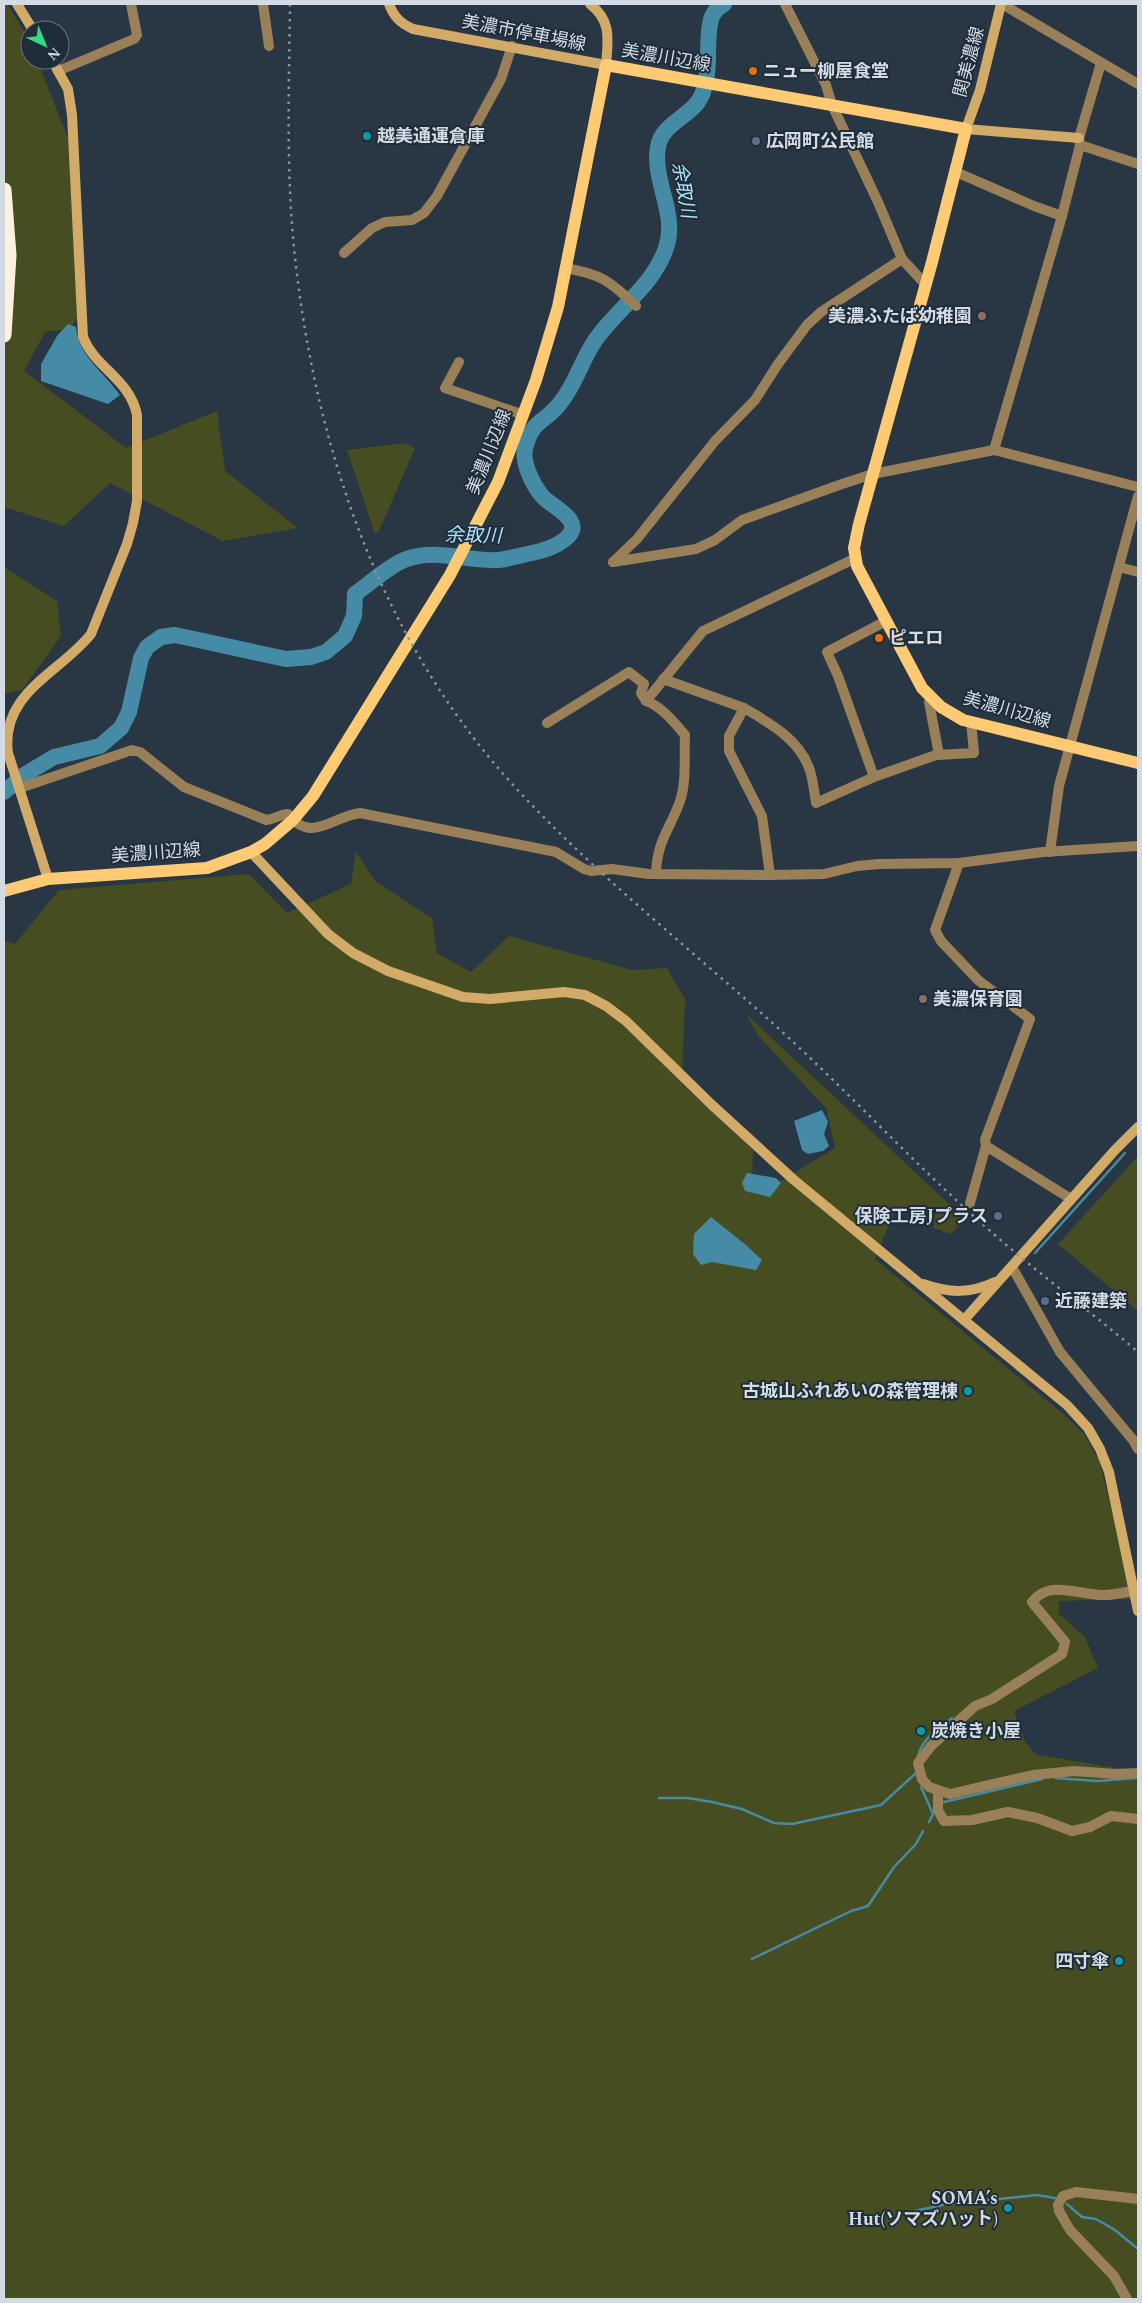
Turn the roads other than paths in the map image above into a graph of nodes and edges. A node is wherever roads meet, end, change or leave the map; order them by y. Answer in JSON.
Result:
{"nodes":[{"id":1,"x":17,"y":4,"type":"edge"},
{"id":2,"x":131,"y":4,"type":"edge"},
{"id":3,"x":263,"y":4,"type":"edge"},
{"id":4,"x":389,"y":4,"type":"edge"},
{"id":5,"x":590,"y":4,"type":"edge"},
{"id":6,"x":785,"y":4,"type":"edge"},
{"id":7,"x":1002,"y":4,"type":"edge"},
{"id":8,"x":27,"y":20,"type":"edge"},
{"id":9,"x":269,"y":46,"type":"dead end"},
{"id":10,"x":512,"y":46,"type":"junction"},
{"id":11,"x":1102,"y":63,"type":"junction"},
{"id":12,"x":70,"y":65,"type":"edge"},
{"id":13,"x":606,"y":65,"type":"junction"},
{"id":14,"x":58,"y":70,"type":"edge"},
{"id":15,"x":1138,"y":84,"type":"edge"},
{"id":16,"x":832,"y":105,"type":"junction"},
{"id":17,"x":966,"y":129,"type":"junction"},
{"id":18,"x":1079,"y":141,"type":"junction"},
{"id":19,"x":1138,"y":164,"type":"edge"},
{"id":20,"x":956,"y":172,"type":"junction"},
{"id":21,"x":4,"y":190,"type":"edge"},
{"id":22,"x":1062,"y":216,"type":"junction"},
{"id":23,"x":344,"y":253,"type":"dead end"},
{"id":24,"x":902,"y":260,"type":"junction"},
{"id":25,"x":565,"y":268,"type":"junction"},
{"id":26,"x":925,"y":284,"type":"junction"},
{"id":27,"x":636,"y":306,"type":"dead end"},
{"id":28,"x":4,"y":335,"type":"edge"},
{"id":29,"x":459,"y":362,"type":"dead end"},
{"id":30,"x":524,"y":415,"type":"junction"},
{"id":31,"x":994,"y":450,"type":"junction"},
{"id":32,"x":873,"y":474,"type":"junction"},
{"id":33,"x":1138,"y":487,"type":"edge"},
{"id":34,"x":1138,"y":496,"type":"edge"},
{"id":35,"x":856,"y":558,"type":"junction"},
{"id":36,"x":1119,"y":567,"type":"junction"},
{"id":37,"x":1138,"y":572,"type":"edge"},
{"id":38,"x":886,"y":621,"type":"junction"},
{"id":39,"x":663,"y":679,"type":"junction"},
{"id":40,"x":931,"y":698,"type":"junction"},
{"id":41,"x":646,"y":701,"type":"junction"},
{"id":42,"x":744,"y":708,"type":"junction"},
{"id":43,"x":970,"y":721,"type":"junction"},
{"id":44,"x":547,"y":723,"type":"dead end"},
{"id":45,"x":1071,"y":745,"type":"junction"},
{"id":46,"x":939,"y":755,"type":"junction"},
{"id":47,"x":1138,"y":763,"type":"edge"},
{"id":48,"x":874,"y":777,"type":"junction"},
{"id":49,"x":18,"y":783,"type":"junction"},
{"id":50,"x":293,"y":820,"type":"junction"},
{"id":51,"x":1138,"y":846,"type":"edge"},
{"id":52,"x":251,"y":852,"type":"junction"},
{"id":53,"x":1050,"y":852,"type":"junction"},
{"id":54,"x":959,"y":863,"type":"junction"},
{"id":55,"x":656,"y":874,"type":"junction"},
{"id":56,"x":770,"y":875,"type":"junction"},
{"id":57,"x":48,"y":879,"type":"junction"},
{"id":58,"x":4,"y":891,"type":"edge"},
{"id":59,"x":1138,"y":1127,"type":"edge"},
{"id":60,"x":986,"y":1146,"type":"junction"},
{"id":61,"x":1071,"y":1199,"type":"junction"},
{"id":62,"x":970,"y":1203,"type":"dead end"},
{"id":63,"x":1012,"y":1267,"type":"junction"},
{"id":64,"x":1001,"y":1279,"type":"junction"},
{"id":65,"x":917,"y":1282,"type":"junction"},
{"id":66,"x":964,"y":1320,"type":"junction"},
{"id":67,"x":1138,"y":1449,"type":"edge"},
{"id":68,"x":1135,"y":1591,"type":"edge"},
{"id":69,"x":1138,"y":1611,"type":"edge"},
{"id":70,"x":1138,"y":1773,"type":"edge"},
{"id":71,"x":938,"y":1791,"type":"junction"},
{"id":72,"x":1138,"y":1819,"type":"edge"},
{"id":73,"x":1138,"y":2198,"type":"edge"},
{"id":74,"x":1127,"y":2299,"type":"edge"}],
"edges":[{"from":1,"to":8,"type":"street"},
{"from":2,"to":12,"type":"street"},
{"from":3,"to":9,"type":"street"},
{"from":4,"to":10,"type":"street","name":"美濃市停車場線"},
{"from":5,"to":13,"type":"street"},
{"from":6,"to":16,"type":"street"},
{"from":7,"to":11,"type":"street"},
{"from":7,"to":17,"type":"street","name":"関美濃線"},
{"from":10,"to":13,"type":"street","name":"美濃市停車場線"},
{"from":10,"to":23,"type":"street"},
{"from":11,"to":15,"type":"street"},
{"from":11,"to":18,"type":"street"},
{"from":13,"to":16,"type":"main road","name":"美濃川辺線"},
{"from":13,"to":25,"type":"main road","name":"美濃川辺線"},
{"from":14,"to":49,"type":"street"},
{"from":16,"to":17,"type":"main road","name":"美濃川辺線"},
{"from":16,"to":24,"type":"street"},
{"from":17,"to":18,"type":"street"},
{"from":17,"to":20,"type":"main road","name":"美濃川辺線"},
{"from":18,"to":19,"type":"street"},
{"from":18,"to":22,"type":"street"},
{"from":20,"to":22,"type":"street"},
{"from":20,"to":26,"type":"main road","name":"美濃川辺線"},
{"from":21,"to":28,"type":"highway"},
{"from":22,"to":31,"type":"street"},
{"from":24,"to":26,"type":"street"},
{"from":24,"to":32,"type":"street"},
{"from":25,"to":27,"type":"street"},
{"from":25,"to":30,"type":"main road","name":"美濃川辺線"},
{"from":26,"to":32,"type":"main road","name":"美濃川辺線"},
{"from":29,"to":30,"type":"street"},
{"from":30,"to":50,"type":"main road","name":"美濃川辺線"},
{"from":31,"to":32,"type":"street"},
{"from":31,"to":33,"type":"street"},
{"from":32,"to":35,"type":"main road","name":"美濃川辺線"},
{"from":34,"to":36,"type":"street"},
{"from":35,"to":38,"type":"main road","name":"美濃川辺線"},
{"from":35,"to":39,"type":"street"},
{"from":36,"to":37,"type":"street"},
{"from":36,"to":45,"type":"street"},
{"from":38,"to":40,"type":"main road","name":"美濃川辺線"},
{"from":38,"to":48,"type":"street"},
{"from":39,"to":41,"type":"street"},
{"from":39,"to":42,"type":"street"},
{"from":40,"to":43,"type":"main road","name":"美濃川辺線"},
{"from":40,"to":46,"type":"street"},
{"from":41,"to":44,"type":"street"},
{"from":41,"to":55,"type":"street"},
{"from":42,"to":48,"type":"street"},
{"from":42,"to":56,"type":"street"},
{"from":43,"to":45,"type":"main road","name":"美濃川辺線"},
{"from":43,"to":46,"type":"street"},
{"from":45,"to":47,"type":"main road","name":"美濃川辺線"},
{"from":45,"to":53,"type":"street"},
{"from":46,"to":48,"type":"street"},
{"from":49,"to":50,"type":"street"},
{"from":49,"to":57,"type":"street"},
{"from":50,"to":52,"type":"main road","name":"美濃川辺線"},
{"from":50,"to":55,"type":"street"},
{"from":51,"to":53,"type":"street"},
{"from":52,"to":57,"type":"main road","name":"美濃川辺線"},
{"from":52,"to":65,"type":"street"},
{"from":53,"to":54,"type":"street"},
{"from":54,"to":56,"type":"street"},
{"from":54,"to":60,"type":"street"},
{"from":55,"to":56,"type":"street"},
{"from":57,"to":58,"type":"main road","name":"美濃川辺線"},
{"from":59,"to":61,"type":"street"},
{"from":60,"to":61,"type":"street"},
{"from":60,"to":62,"type":"street"},
{"from":61,"to":63,"type":"street"},
{"from":63,"to":64,"type":"street"},
{"from":63,"to":67,"type":"street"},
{"from":64,"to":65,"type":"street"},
{"from":64,"to":66,"type":"street"},
{"from":65,"to":66,"type":"street"},
{"from":66,"to":68,"type":"street"},
{"from":68,"to":69,"type":"street"},
{"from":68,"to":71,"type":"street"},
{"from":70,"to":71,"type":"street"},
{"from":71,"to":72,"type":"street"},
{"from":73,"to":74,"type":"street"}]}
